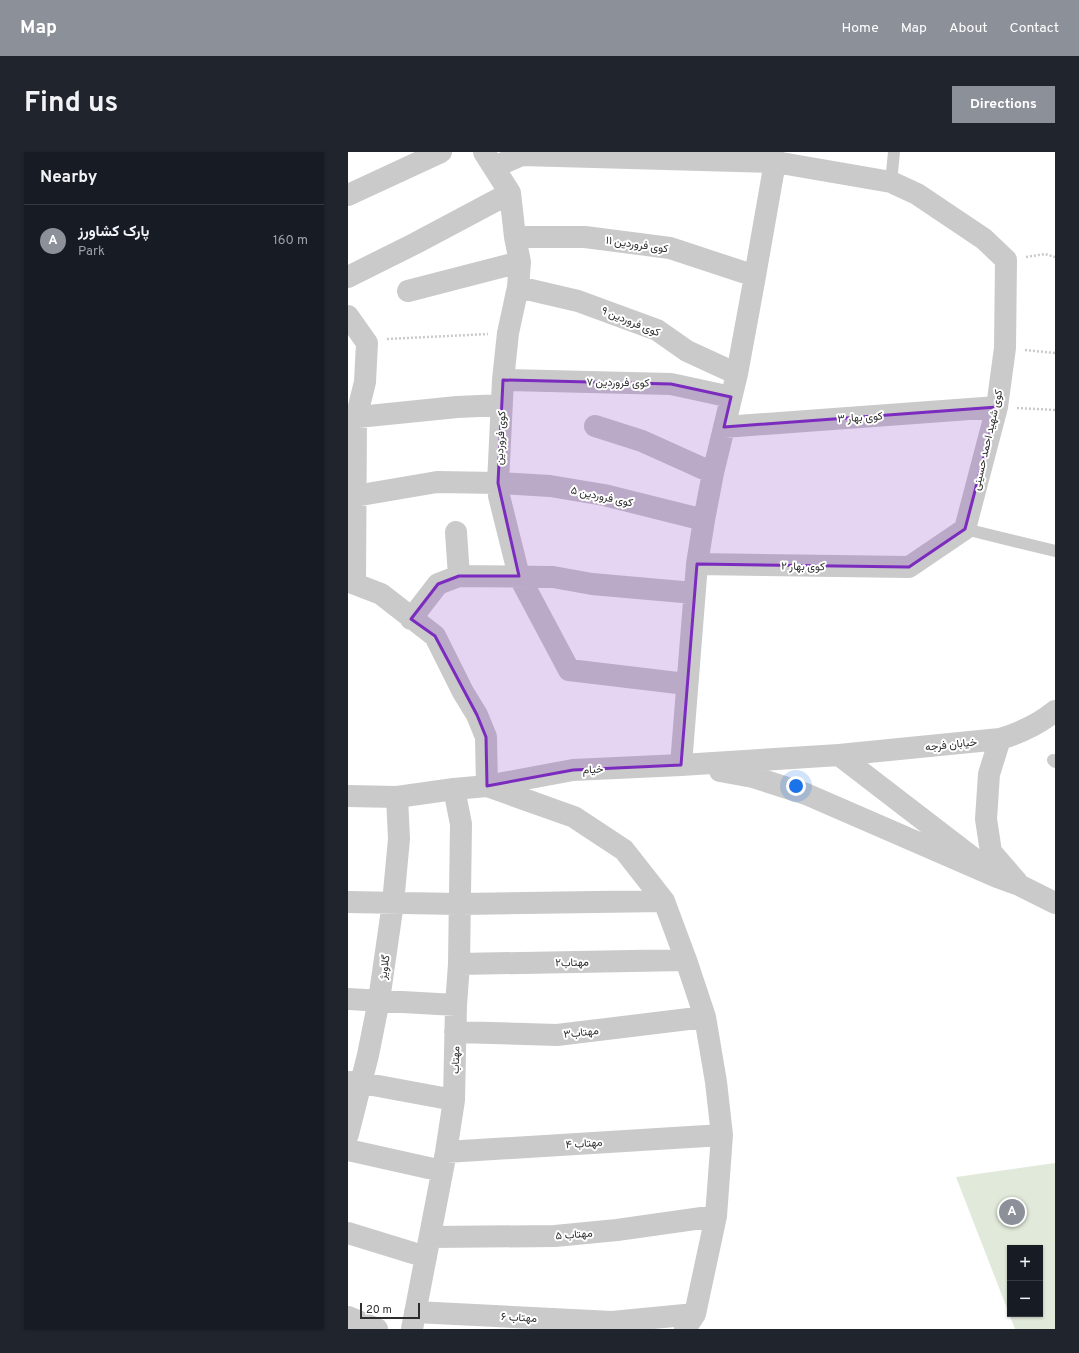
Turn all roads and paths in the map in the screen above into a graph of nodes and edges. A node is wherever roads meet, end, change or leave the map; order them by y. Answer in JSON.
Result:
{"nodes":[{"id":1,"x":440,"y":152,"type":"edge"},
{"id":2,"x":894,"y":152,"type":"edge"},
{"id":3,"x":522,"y":154,"type":"edge"},
{"id":4,"x":772,"y":154,"type":"edge"},
{"id":5,"x":489,"y":160,"type":"edge"},
{"id":6,"x":891,"y":182,"type":"junction"},
{"id":7,"x":510,"y":193,"type":"junction"},
{"id":8,"x":348,"y":195,"type":"edge"},
{"id":9,"x":515,"y":237,"type":"junction"},
{"id":10,"x":1055,"y":257,"type":"edge"},
{"id":11,"x":1006,"y":260,"type":"junction"},
{"id":12,"x":520,"y":262,"type":"junction"},
{"id":13,"x":755,"y":276,"type":"junction"},
{"id":14,"x":348,"y":277,"type":"edge"},
{"id":15,"x":518,"y":287,"type":"junction"},
{"id":16,"x":408,"y":291,"type":"dead end"},
{"id":17,"x":348,"y":316,"type":"edge"},
{"id":18,"x":508,"y":332,"type":"junction"},
{"id":19,"x":367,"y":343,"type":"junction"},
{"id":20,"x":1005,"y":348,"type":"junction"},
{"id":21,"x":1055,"y":353,"type":"edge"},
{"id":22,"x":737,"y":374,"type":"junction"},
{"id":23,"x":503,"y":380,"type":"junction"},
{"id":24,"x":731,"y":397,"type":"junction"},
{"id":25,"x":502,"y":405,"type":"junction"},
{"id":26,"x":997,"y":407,"type":"junction"},
{"id":27,"x":1055,"y":410,"type":"edge"},
{"id":28,"x":352,"y":418,"type":"edge"},
{"id":29,"x":595,"y":426,"type":"dead end"},
{"id":30,"x":724,"y":427,"type":"junction"},
{"id":31,"x":713,"y":473,"type":"junction"},
{"id":32,"x":498,"y":483,"type":"junction"},
{"id":33,"x":352,"y":497,"type":"edge"},
{"id":34,"x":704,"y":520,"type":"junction"},
{"id":35,"x":965,"y":529,"type":"junction"},
{"id":36,"x":456,"y":532,"type":"dead end"},
{"id":37,"x":1055,"y":551,"type":"edge"},
{"id":38,"x":696,"y":564,"type":"junction"},
{"id":39,"x":459,"y":576,"type":"junction"},
{"id":40,"x":519,"y":576,"type":"junction"},
{"id":41,"x":351,"y":584,"type":"edge"},
{"id":42,"x":694,"y":593,"type":"junction"},
{"id":43,"x":412,"y":619,"type":"junction"},
{"id":44,"x":686,"y":684,"type":"junction"},
{"id":45,"x":1055,"y":711,"type":"edge"},
{"id":46,"x":1000,"y":739,"type":"junction"},
{"id":47,"x":839,"y":755,"type":"junction"},
{"id":48,"x":681,"y":765,"type":"junction"},
{"id":49,"x":487,"y":786,"type":"junction"},
{"id":50,"x":454,"y":789,"type":"junction"},
{"id":51,"x":348,"y":796,"type":"edge"},
{"id":52,"x":396,"y":797,"type":"junction"},
{"id":53,"x":997,"y":877,"type":"junction"},
{"id":54,"x":1019,"y":885,"type":"junction"},
{"id":55,"x":664,"y":900,"type":"junction"},
{"id":56,"x":348,"y":902,"type":"edge"},
{"id":57,"x":1055,"y":903,"type":"edge"},
{"id":58,"x":393,"y":904,"type":"junction"},
{"id":59,"x":459,"y":904,"type":"junction"},
{"id":60,"x":686,"y":960,"type":"junction"},
{"id":61,"x":459,"y":964,"type":"junction"},
{"id":62,"x":348,"y":999,"type":"edge"},
{"id":63,"x":379,"y":1000,"type":"junction"},
{"id":64,"x":456,"y":1005,"type":"junction"},
{"id":65,"x":705,"y":1017,"type":"junction"},
{"id":66,"x":455,"y":1032,"type":"junction"},
{"id":67,"x":355,"y":1082,"type":"edge"},
{"id":68,"x":454,"y":1100,"type":"junction"},
{"id":69,"x":348,"y":1134,"type":"edge"},
{"id":70,"x":722,"y":1135,"type":"junction"},
{"id":71,"x":348,"y":1150,"type":"edge"},
{"id":72,"x":444,"y":1161,"type":"junction"},
{"id":73,"x":716,"y":1216,"type":"junction"},
{"id":74,"x":348,"y":1232,"type":"edge"},
{"id":75,"x":428,"y":1247,"type":"junction"},
{"id":76,"x":348,"y":1317,"type":"edge"},
{"id":77,"x":414,"y":1321,"type":"edge"},
{"id":78,"x":690,"y":1321,"type":"edge"},
{"id":79,"x":377,"y":1329,"type":"edge"}],
"edges":[{"from":1,"to":8,"type":"street"},
{"from":2,"to":6,"type":"lane"},
{"from":3,"to":4,"type":"street"},
{"from":3,"to":5,"type":"street"},
{"from":4,"to":6,"type":"street"},
{"from":4,"to":13,"type":"street"},
{"from":5,"to":7,"type":"street"},
{"from":6,"to":11,"type":"street"},
{"from":7,"to":9,"type":"street","name":"کوی فروردین"},
{"from":7,"to":14,"type":"street"},
{"from":9,"to":12,"type":"street","name":"کوی فروردین"},
{"from":9,"to":13,"type":"street","name":"کوی فروردین ۱۱"},
{"from":10,"to":11,"type":"path"},
{"from":11,"to":20,"type":"street","name":"کوی شهید احمد حسینی"},
{"from":12,"to":15,"type":"street","name":"کوی فروردین"},
{"from":12,"to":16,"type":"street"},
{"from":13,"to":22,"type":"street"},
{"from":15,"to":18,"type":"street","name":"کوی فروردین"},
{"from":15,"to":22,"type":"street","name":"کوی فروردین ۹"},
{"from":17,"to":19,"type":"street"},
{"from":18,"to":19,"type":"path"},
{"from":18,"to":23,"type":"street","name":"کوی فروردین"},
{"from":19,"to":28,"type":"street"},
{"from":20,"to":21,"type":"path"},
{"from":20,"to":26,"type":"street","name":"کوی شهید احمد حسینی"},
{"from":22,"to":24,"type":"street"},
{"from":23,"to":24,"type":"street","name":"کوی فروردین ۷"},
{"from":23,"to":25,"type":"street","name":"کوی فروردین"},
{"from":24,"to":30,"type":"street"},
{"from":25,"to":28,"type":"street"},
{"from":25,"to":32,"type":"street","name":"کوی فروردین"},
{"from":26,"to":27,"type":"path"},
{"from":26,"to":30,"type":"street","name":"کوی بهار ۳"},
{"from":26,"to":35,"type":"street","name":"کوی شهید احمد حسینی"},
{"from":28,"to":33,"type":"street"},
{"from":29,"to":31,"type":"street"},
{"from":30,"to":31,"type":"street"},
{"from":31,"to":34,"type":"street"},
{"from":32,"to":33,"type":"street","name":"کوی فروردین ۵"},
{"from":32,"to":34,"type":"street","name":"کوی فروردین ۵"},
{"from":32,"to":40,"type":"street","name":"کوی فروردین"},
{"from":33,"to":41,"type":"street"},
{"from":34,"to":38,"type":"street"},
{"from":35,"to":37,"type":"lane"},
{"from":35,"to":38,"type":"street","name":"کوی بهار ۲"},
{"from":36,"to":39,"type":"street"},
{"from":38,"to":42,"type":"street"},
{"from":39,"to":40,"type":"street"},
{"from":39,"to":43,"type":"street"},
{"from":40,"to":42,"type":"street"},
{"from":40,"to":44,"type":"street","name":"کوی فروردین"},
{"from":41,"to":43,"type":"street"},
{"from":42,"to":44,"type":"street"},
{"from":43,"to":49,"type":"street"},
{"from":44,"to":48,"type":"street"},
{"from":45,"to":46,"type":"street","name":"خیابان فرجه"},
{"from":46,"to":47,"type":"street","name":"خیابان فرجه"},
{"from":46,"to":54,"type":"street"},
{"from":47,"to":48,"type":"street","name":"خیام"},
{"from":47,"to":53,"type":"street"},
{"from":48,"to":49,"type":"street","name":"خیام"},
{"from":48,"to":53,"type":"street"},
{"from":49,"to":50,"type":"street","name":"خیام"},
{"from":49,"to":55,"type":"street"},
{"from":50,"to":52,"type":"street","name":"خیام"},
{"from":50,"to":59,"type":"street","name":"مهتاب"},
{"from":51,"to":52,"type":"street","name":"خیام"},
{"from":52,"to":58,"type":"street","name":"گلاویژ"},
{"from":53,"to":54,"type":"street"},
{"from":54,"to":57,"type":"street"},
{"from":55,"to":59,"type":"street"},
{"from":55,"to":60,"type":"street"},
{"from":56,"to":58,"type":"street"},
{"from":58,"to":59,"type":"street"},
{"from":58,"to":63,"type":"street","name":"گلاویژ"},
{"from":59,"to":61,"type":"street","name":"مهتاب"},
{"from":60,"to":61,"type":"street","name":"مهتاب۲"},
{"from":60,"to":65,"type":"street"},
{"from":61,"to":64,"type":"street","name":"مهتاب"},
{"from":62,"to":63,"type":"street"},
{"from":63,"to":64,"type":"street"},
{"from":63,"to":67,"type":"street","name":"گلاویژ"},
{"from":64,"to":66,"type":"street","name":"مهتاب"},
{"from":65,"to":66,"type":"street","name":"مهتاب۳"},
{"from":65,"to":70,"type":"street"},
{"from":66,"to":68,"type":"street","name":"مهتاب"},
{"from":67,"to":68,"type":"street"},
{"from":67,"to":69,"type":"street","name":"گلاویژ"},
{"from":68,"to":72,"type":"street","name":"مهتاب"},
{"from":70,"to":72,"type":"street","name":"مهتاب ۴"},
{"from":70,"to":73,"type":"street"},
{"from":71,"to":72,"type":"street","name":"مهتاب ۴"},
{"from":72,"to":75,"type":"street","name":"مهتاب"},
{"from":73,"to":75,"type":"street","name":"مهتاب ۵"},
{"from":73,"to":78,"type":"street"},
{"from":74,"to":75,"type":"street","name":"مهتاب ۵"},
{"from":75,"to":77,"type":"street","name":"مهتاب"},
{"from":76,"to":79,"type":"street"},
{"from":77,"to":78,"type":"street","name":"مهتاب ۶"}]}
